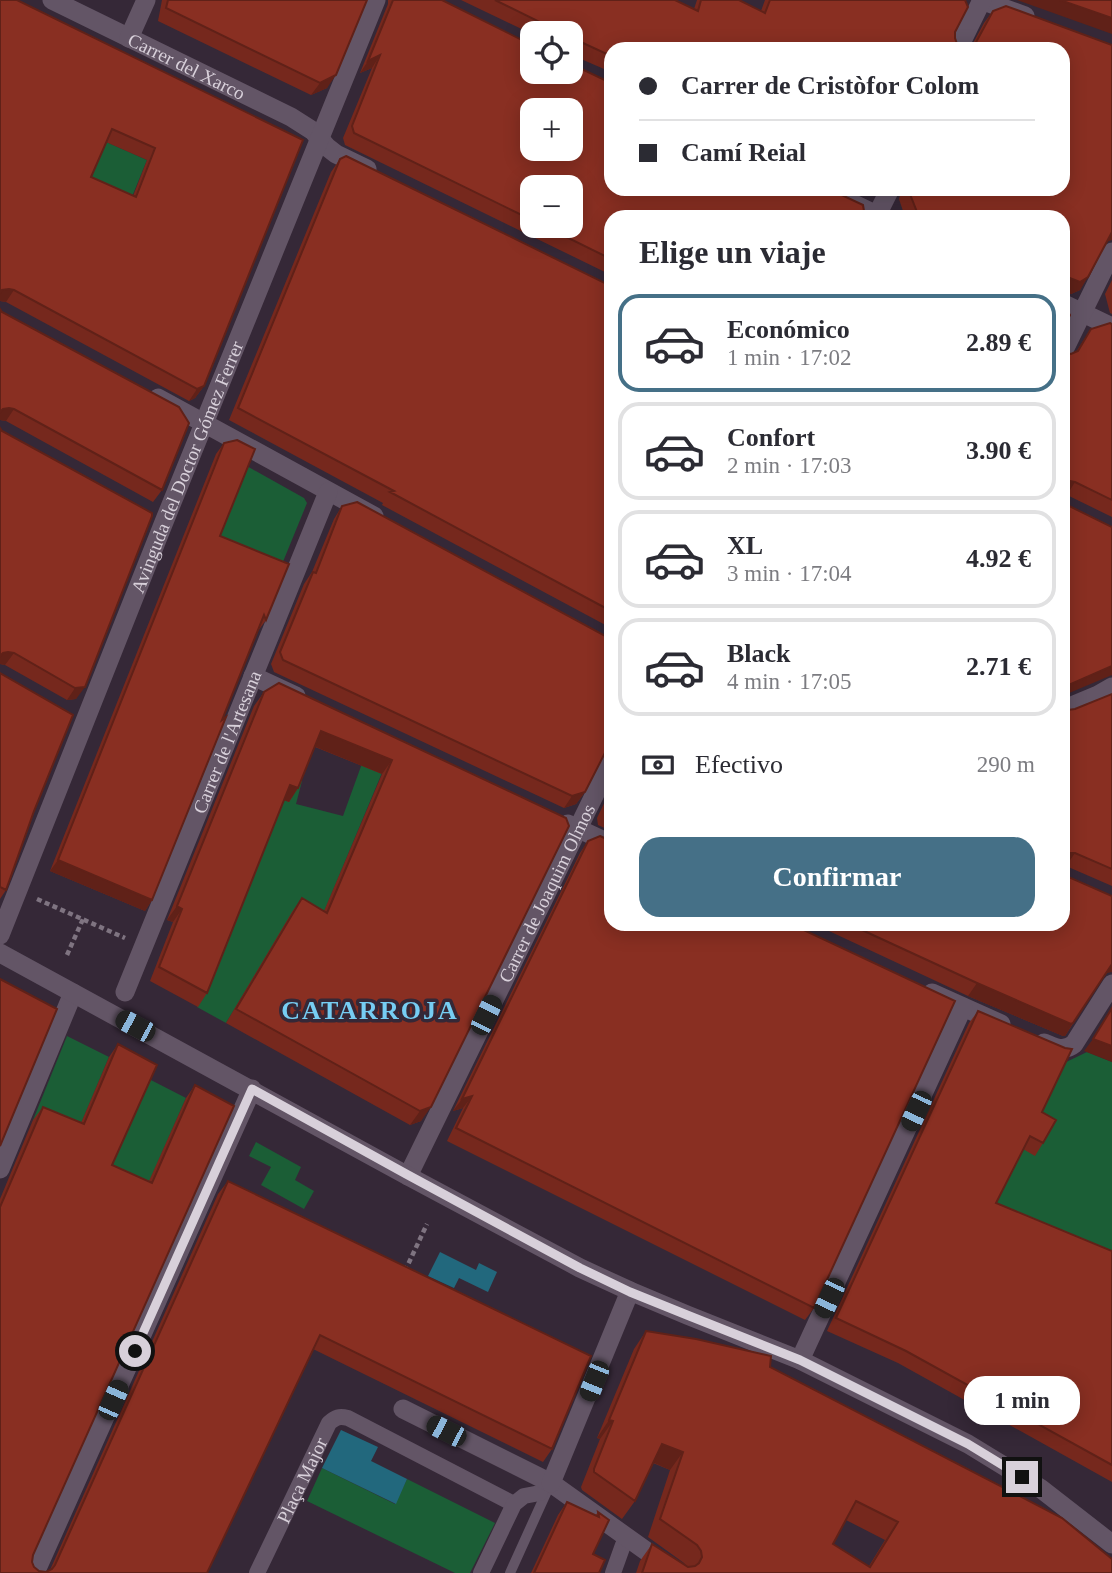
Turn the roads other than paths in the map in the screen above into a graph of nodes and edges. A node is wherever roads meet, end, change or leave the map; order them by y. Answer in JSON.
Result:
{"nodes":[{"id":1,"x":52,"y":0,"type":"edge"},
{"id":2,"x":146,"y":0,"type":"edge"},
{"id":3,"x":376,"y":0,"type":"edge"},
{"id":4,"x":982,"y":0,"type":"edge"},
{"id":5,"x":1036,"y":20,"type":"edge"},
{"id":6,"x":129,"y":38,"type":"junction"},
{"id":7,"x":961,"y":42,"type":"edge"},
{"id":8,"x":319,"y":138,"type":"junction"},
{"id":9,"x":389,"y":180,"type":"edge"},
{"id":10,"x":837,"y":196,"type":"edge"},
{"id":11,"x":866,"y":210,"type":"edge"},
{"id":12,"x":1112,"y":252,"type":"edge"},
{"id":13,"x":1070,"y":307,"type":"edge"},
{"id":14,"x":1082,"y":312,"type":"junction"},
{"id":15,"x":1112,"y":327,"type":"edge"},
{"id":16,"x":1070,"y":337,"type":"edge"},
{"id":17,"x":140,"y":388,"type":"edge"},
{"id":18,"x":205,"y":423,"type":"junction"},
{"id":19,"x":328,"y":492,"type":"junction"},
{"id":20,"x":390,"y":524,"type":"edge"},
{"id":21,"x":253,"y":676,"type":"junction"},
{"id":22,"x":1112,"y":687,"type":"edge"},
{"id":23,"x":310,"y":703,"type":"edge"},
{"id":24,"x":1070,"y":707,"type":"edge"},
{"id":25,"x":604,"y":775,"type":"edge"},
{"id":26,"x":548,"y":814,"type":"edge"},
{"id":27,"x":577,"y":828,"type":"junction"},
{"id":28,"x":604,"y":841,"type":"edge"},
{"id":29,"x":0,"y":935,"type":"edge"},
{"id":30,"x":0,"y":953,"type":"edge"},
{"id":31,"x":914,"y":984,"type":"edge"},
{"id":32,"x":1112,"y":984,"type":"edge"},
{"id":33,"x":125,"y":992,"type":"dead end"},
{"id":34,"x":73,"y":993,"type":"junction"},
{"id":35,"x":964,"y":1007,"type":"junction"},
{"id":36,"x":252,"y":1089,"type":"junction"},
{"id":37,"x":0,"y":1168,"type":"edge"},
{"id":38,"x":408,"y":1175,"type":"junction"},
{"id":39,"x":630,"y":1292,"type":"junction"},
{"id":40,"x":800,"y":1360,"type":"junction"},
{"id":41,"x":403,"y":1409,"type":"dead end"},
{"id":42,"x":545,"y":1488,"type":"junction"},
{"id":43,"x":514,"y":1504,"type":"junction"},
{"id":44,"x":624,"y":1540,"type":"junction"},
{"id":45,"x":1112,"y":1544,"type":"edge"},
{"id":46,"x":36,"y":1573,"type":"edge"},
{"id":47,"x":257,"y":1573,"type":"edge"},
{"id":48,"x":481,"y":1573,"type":"edge"},
{"id":49,"x":510,"y":1573,"type":"edge"},
{"id":50,"x":613,"y":1573,"type":"edge"},
{"id":51,"x":677,"y":1573,"type":"edge"}],
"edges":[{"from":1,"to":6,"type":"street","name":"Carrer del Xarco"},
{"from":2,"to":6,"type":"street"},
{"from":3,"to":8,"type":"street","name":"Avinguda del Doctor Gómez Ferrer"},
{"from":4,"to":5,"type":"street"},
{"from":4,"to":7,"type":"street"},
{"from":6,"to":8,"type":"street","name":"Carrer del Xarco"},
{"from":8,"to":9,"type":"street","name":"Carrer del Xarco"},
{"from":8,"to":18,"type":"street","name":"Avinguda del Doctor Gómez Ferrer"},
{"from":10,"to":11,"type":"street"},
{"from":12,"to":14,"type":"street"},
{"from":13,"to":14,"type":"street"},
{"from":14,"to":15,"type":"street"},
{"from":14,"to":16,"type":"street"},
{"from":17,"to":18,"type":"street"},
{"from":18,"to":19,"type":"street"},
{"from":18,"to":29,"type":"street","name":"Avinguda del Doctor Gómez Ferrer"},
{"from":19,"to":20,"type":"street"},
{"from":19,"to":21,"type":"street","name":"Carrer de l'Artesana"},
{"from":21,"to":23,"type":"street"},
{"from":21,"to":33,"type":"street","name":"Carrer de l'Artesana"},
{"from":22,"to":24,"type":"street"},
{"from":25,"to":27,"type":"street","name":"Carrer de Joaquim Olmos"},
{"from":26,"to":27,"type":"street"},
{"from":27,"to":28,"type":"street"},
{"from":27,"to":38,"type":"street","name":"Carrer de Joaquim Olmos"},
{"from":30,"to":34,"type":"street"},
{"from":31,"to":35,"type":"street"},
{"from":32,"to":35,"type":"street"},
{"from":34,"to":36,"type":"street"},
{"from":34,"to":37,"type":"street"},
{"from":35,"to":40,"type":"street"},
{"from":36,"to":38,"type":"street"},
{"from":36,"to":46,"type":"street"},
{"from":38,"to":39,"type":"street"},
{"from":39,"to":40,"type":"street"},
{"from":39,"to":42,"type":"street"},
{"from":40,"to":45,"type":"street"},
{"from":41,"to":42,"type":"street"},
{"from":42,"to":43,"type":"street"},
{"from":42,"to":44,"type":"street"},
{"from":42,"to":49,"type":"lane"},
{"from":43,"to":47,"type":"street","name":"Plaça Major"},
{"from":43,"to":48,"type":"street"},
{"from":44,"to":50,"type":"street"},
{"from":44,"to":51,"type":"street"}]}
